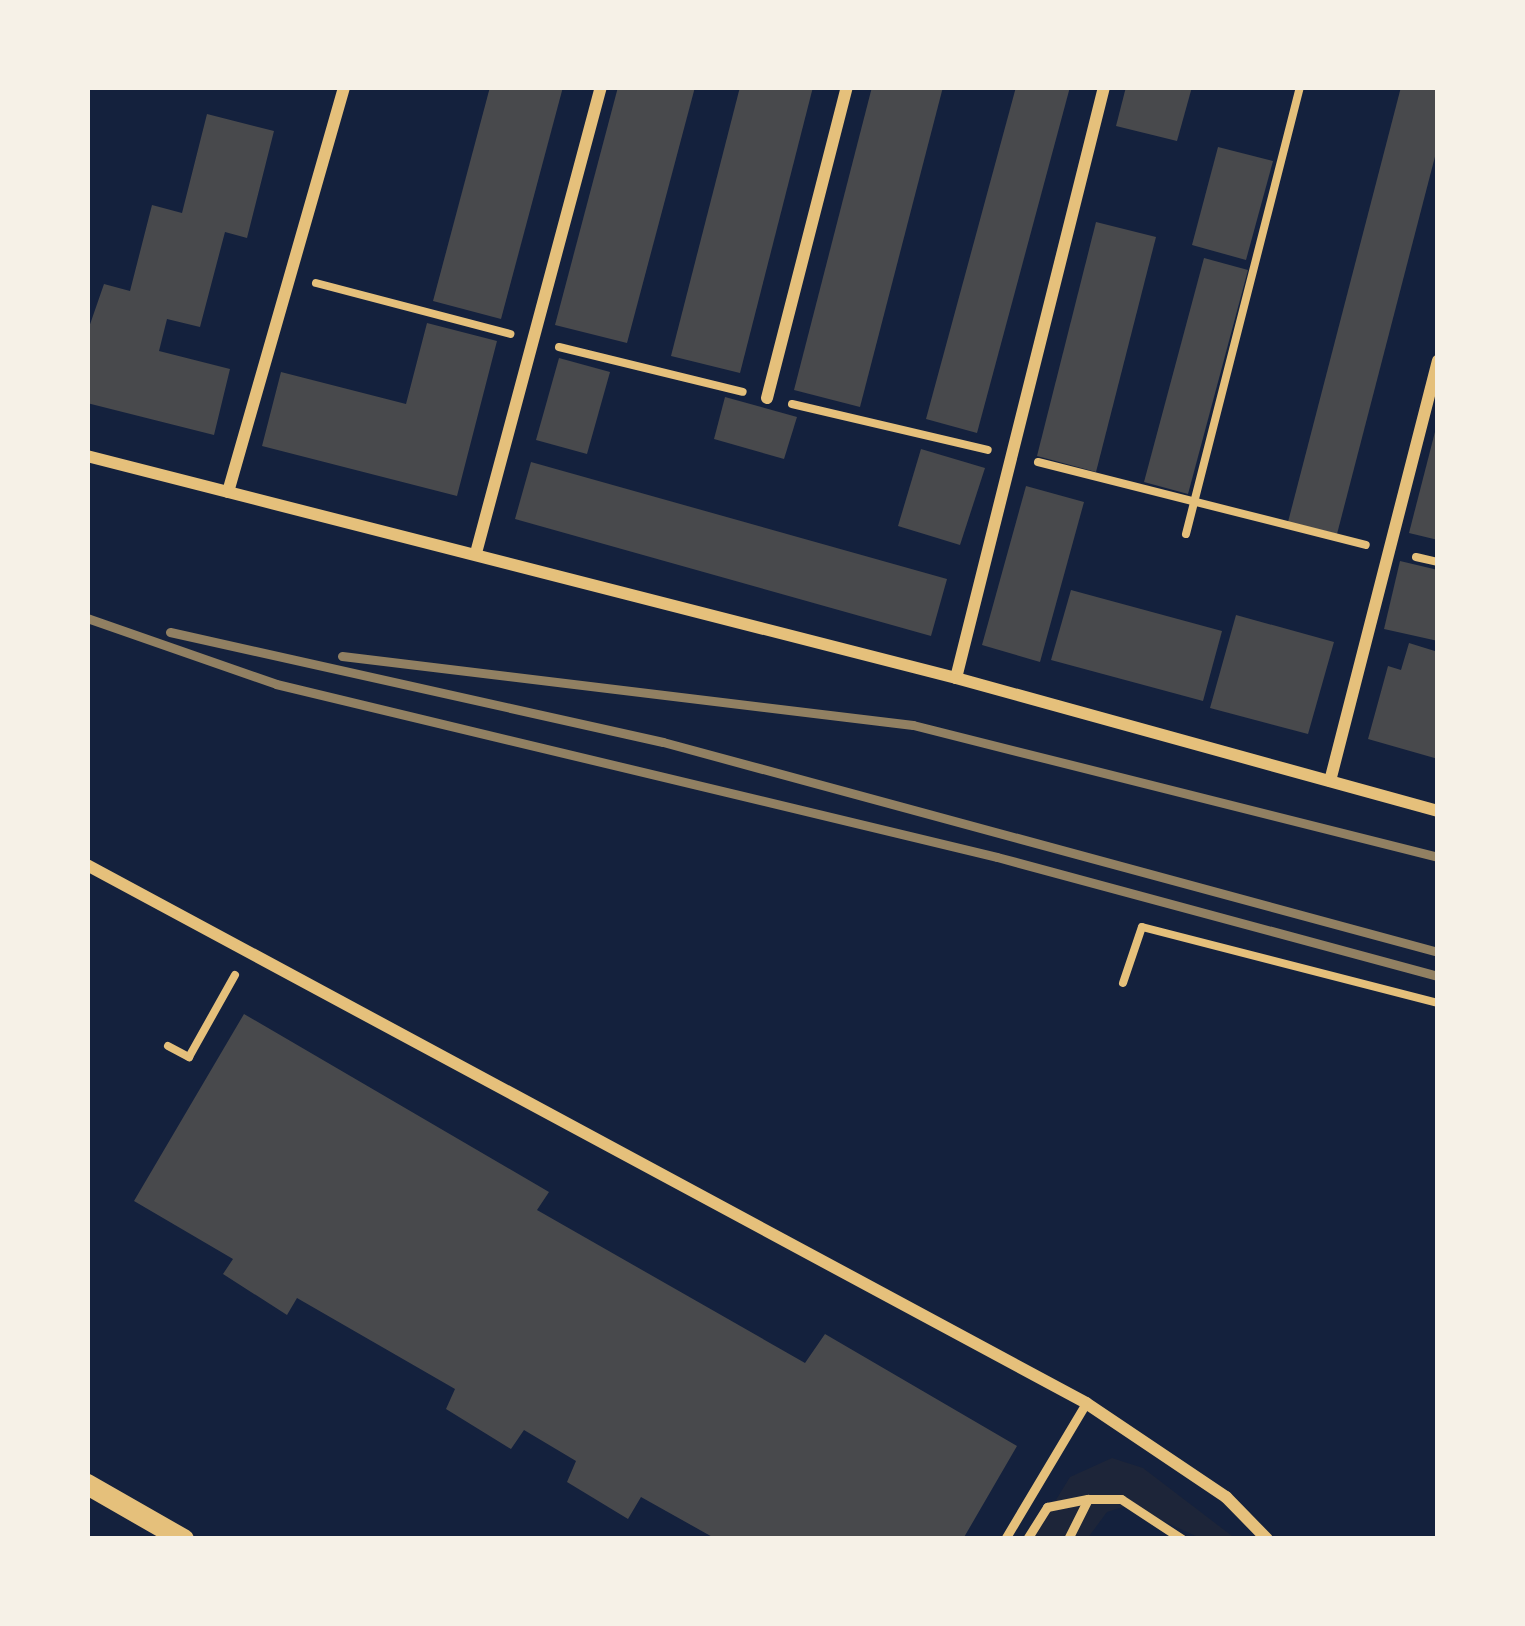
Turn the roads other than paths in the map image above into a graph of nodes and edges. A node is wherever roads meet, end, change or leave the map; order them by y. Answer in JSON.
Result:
{"nodes":[{"id":1,"x":344,"y":87,"type":"edge"},
{"id":2,"x":601,"y":87,"type":"edge"},
{"id":3,"x":847,"y":87,"type":"edge"},
{"id":4,"x":1104,"y":87,"type":"edge"},
{"id":5,"x":1438,"y":361,"type":"edge"},
{"id":6,"x":767,"y":398,"type":"road end"},
{"id":7,"x":87,"y":456,"type":"edge"},
{"id":8,"x":228,"y":492,"type":"junction"},
{"id":9,"x":476,"y":553,"type":"junction"},
{"id":10,"x":956,"y":678,"type":"junction"},
{"id":11,"x":1330,"y":781,"type":"junction"},
{"id":12,"x":1438,"y":811,"type":"edge"},
{"id":13,"x":87,"y":865,"type":"edge"},
{"id":14,"x":1086,"y":1403,"type":"junction"},
{"id":15,"x":87,"y":1484,"type":"edge"},
{"id":16,"x":1088,"y":1499,"type":"junction"},
{"id":17,"x":183,"y":1539,"type":"edge"},
{"id":18,"x":1005,"y":1539,"type":"edge"},
{"id":19,"x":1027,"y":1539,"type":"edge"},
{"id":20,"x":1068,"y":1539,"type":"edge"},
{"id":21,"x":1182,"y":1539,"type":"edge"},
{"id":22,"x":1267,"y":1539,"type":"edge"}],
"edges":[{"from":1,"to":8,"type":"street"},
{"from":2,"to":9,"type":"street"},
{"from":3,"to":6,"type":"street"},
{"from":4,"to":10,"type":"street"},
{"from":5,"to":11,"type":"street"},
{"from":7,"to":8,"type":"street"},
{"from":8,"to":9,"type":"street"},
{"from":9,"to":10,"type":"street"},
{"from":10,"to":11,"type":"street"},
{"from":11,"to":12,"type":"street"},
{"from":13,"to":14,"type":"street"},
{"from":14,"to":18,"type":"lane"},
{"from":14,"to":22,"type":"street"},
{"from":15,"to":17,"type":"street"},
{"from":16,"to":19,"type":"lane"},
{"from":16,"to":20,"type":"lane"},
{"from":16,"to":21,"type":"lane"}]}
